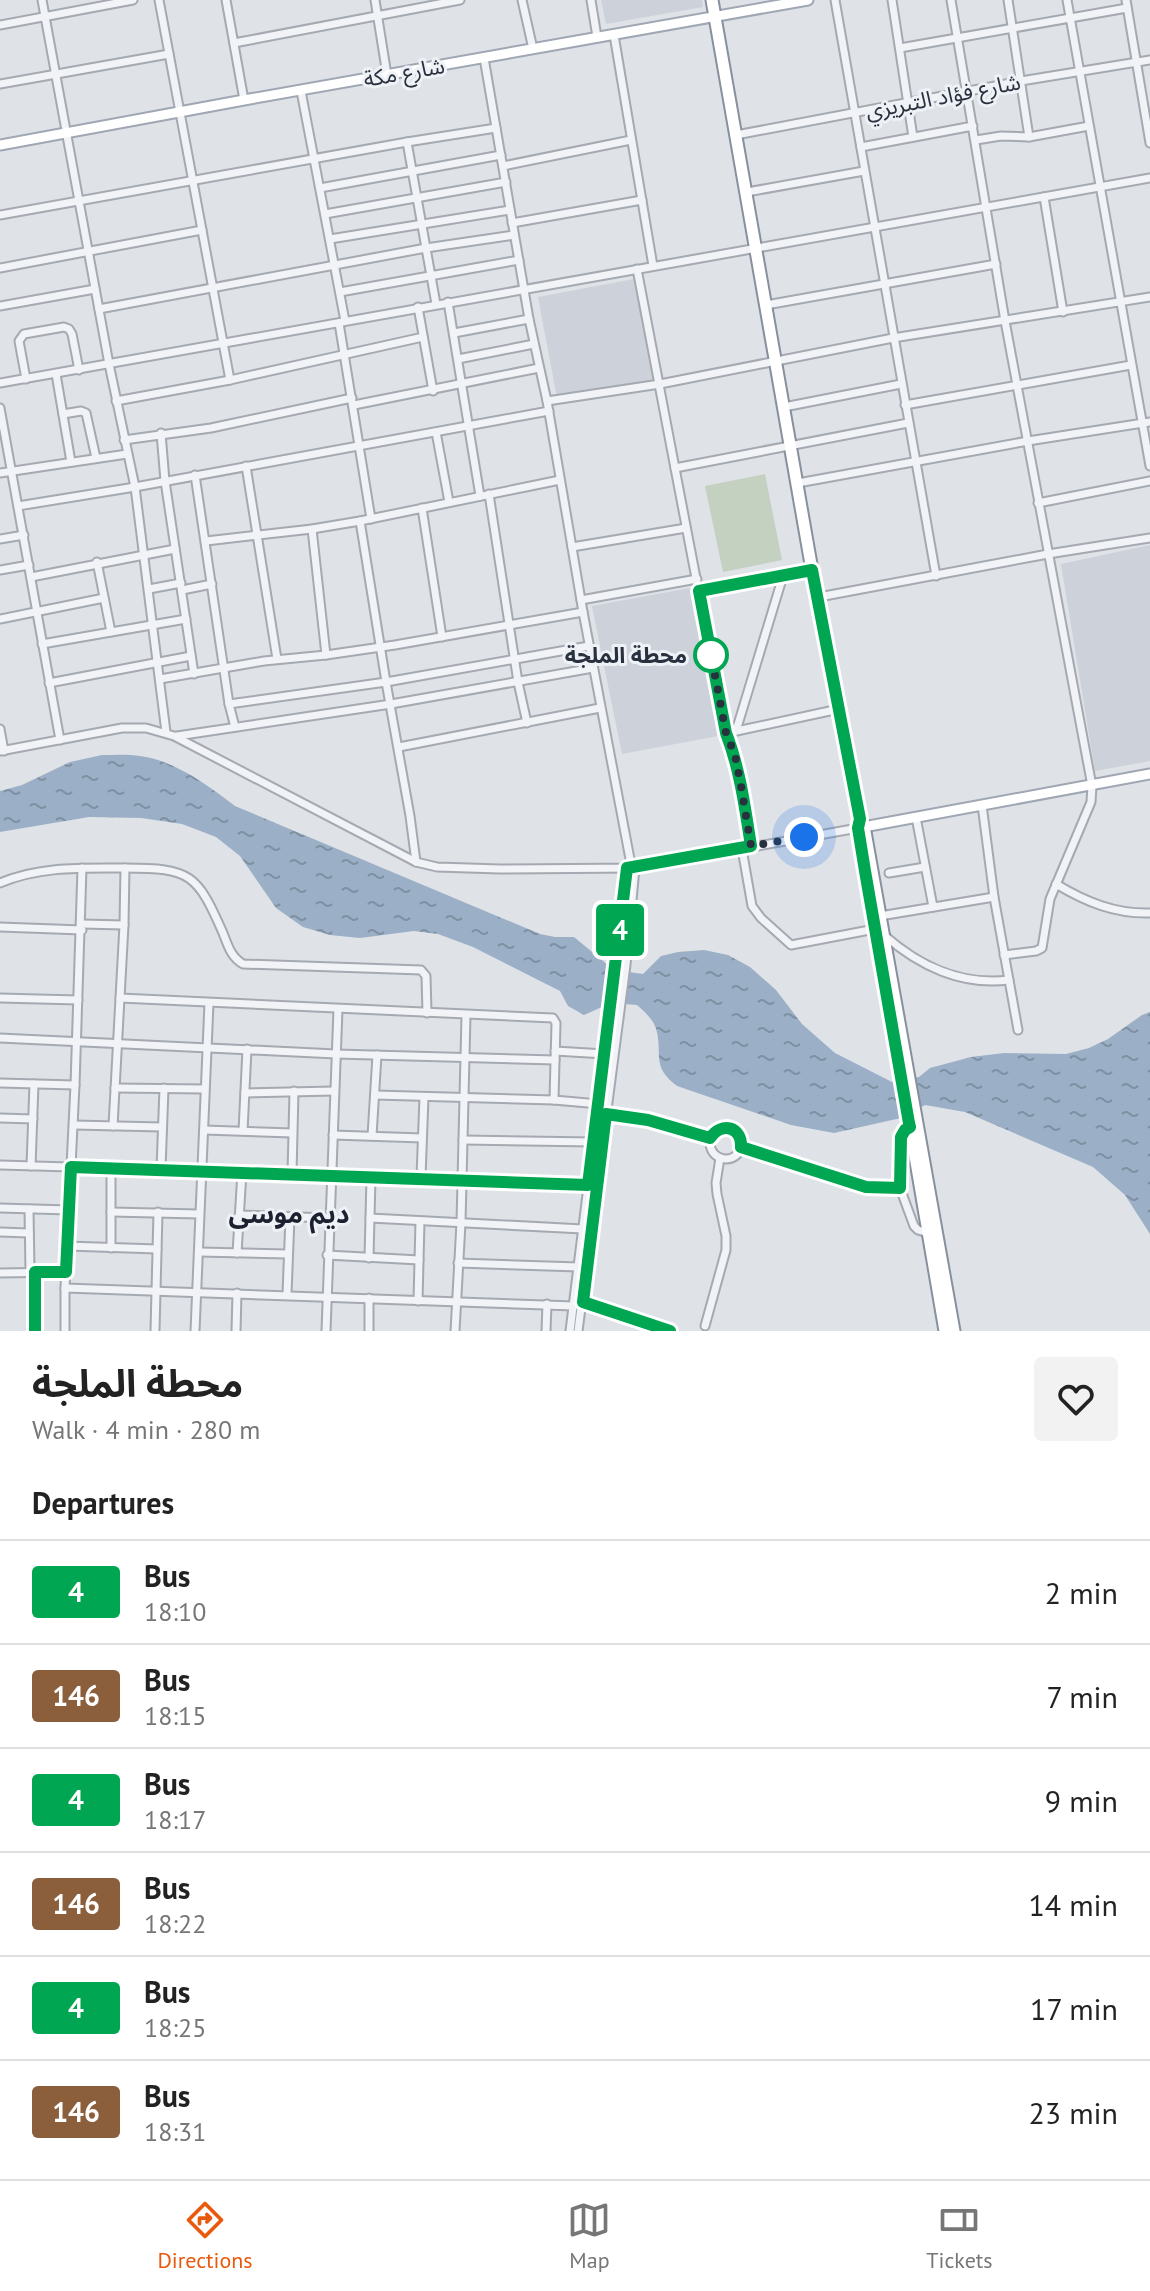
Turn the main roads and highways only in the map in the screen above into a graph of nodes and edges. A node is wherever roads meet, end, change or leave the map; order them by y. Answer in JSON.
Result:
{"nodes":[{"id":1,"x":712,"y":0,"type":"edge"},
{"id":2,"x":808,"y":0,"type":"edge"},
{"id":3,"x":716,"y":18,"type":"junction"},
{"id":4,"x":0,"y":145,"type":"edge"},
{"id":5,"x":1150,"y":774,"type":"edge"},
{"id":6,"x":861,"y":824,"type":"junction"},
{"id":7,"x":880,"y":932,"type":"junction"},
{"id":8,"x":912,"y":1124,"type":"junction"},
{"id":9,"x":945,"y":1331,"type":"edge"},
{"id":10,"x":954,"y":1331,"type":"edge"}],
"edges":[{"from":1,"to":3,"type":"highway"},
{"from":2,"to":3,"type":"main road","name":"شارع مكة"},
{"from":3,"to":4,"type":"main road","name":"شارع مكة"},
{"from":3,"to":6,"type":"highway"},
{"from":5,"to":6,"type":"main road"},
{"from":6,"to":7,"type":"highway"},
{"from":6,"to":7,"type":"highway"},
{"from":7,"to":8,"type":"highway"},
{"from":8,"to":9,"type":"highway"},
{"from":8,"to":10,"type":"highway"}]}
